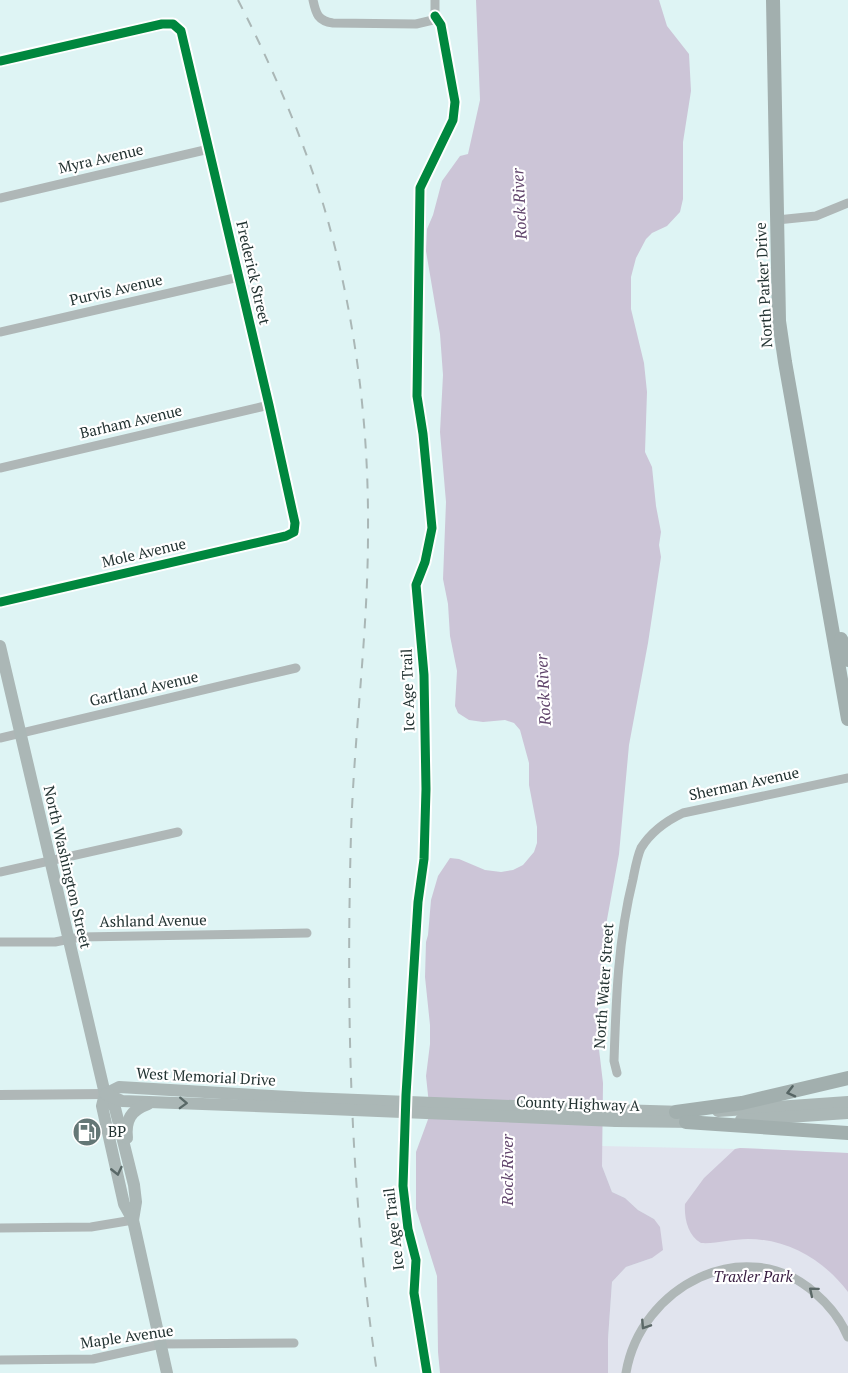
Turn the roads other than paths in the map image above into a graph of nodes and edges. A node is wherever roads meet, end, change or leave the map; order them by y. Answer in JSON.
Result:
{"nodes":[{"id":1,"x":435,"y":0,"type":"edge"},
{"id":2,"x":772,"y":0,"type":"edge"},
{"id":3,"x":314,"y":4,"type":"edge"},
{"id":4,"x":0,"y":61,"type":"edge"},
{"id":5,"x":209,"y":149,"type":"junction"},
{"id":6,"x":0,"y":198,"type":"edge"},
{"id":7,"x":848,"y":203,"type":"edge"},
{"id":8,"x":777,"y":220,"type":"junction"},
{"id":9,"x":238,"y":277,"type":"junction"},
{"id":10,"x":0,"y":332,"type":"edge"},
{"id":11,"x":269,"y":405,"type":"junction"},
{"id":12,"x":0,"y":468,"type":"edge"},
{"id":13,"x":294,"y":532,"type":"joint"},
{"id":14,"x":827,"y":600,"type":"junction"},
{"id":15,"x":0,"y":602,"type":"edge"},
{"id":16,"x":0,"y":646,"type":"edge"},
{"id":17,"x":848,"y":660,"type":"edge"},
{"id":18,"x":296,"y":668,"type":"dead end"},
{"id":19,"x":848,"y":719,"type":"edge"},
{"id":20,"x":20,"y":734,"type":"junction"},
{"id":21,"x":0,"y":738,"type":"edge"},
{"id":22,"x":848,"y":778,"type":"edge"},
{"id":23,"x":178,"y":831,"type":"dead end"},
{"id":24,"x":652,"y":834,"type":"joint"},
{"id":25,"x":50,"y":861,"type":"junction"},
{"id":26,"x":0,"y":873,"type":"edge"},
{"id":27,"x":307,"y":933,"type":"dead end"},
{"id":28,"x":68,"y":939,"type":"junction"},
{"id":29,"x":0,"y":942,"type":"edge"},
{"id":30,"x":617,"y":1073,"type":"dead end"},
{"id":31,"x":848,"y":1077,"type":"edge"},
{"id":32,"x":105,"y":1094,"type":"junction"},
{"id":33,"x":0,"y":1095,"type":"edge"},
{"id":34,"x":152,"y":1102,"type":"junction"},
{"id":35,"x":848,"y":1102,"type":"edge"},
{"id":36,"x":307,"y":1103,"type":"junction"},
{"id":37,"x":848,"y":1113,"type":"edge"},
{"id":38,"x":681,"y":1117,"type":"junction"},
{"id":39,"x":848,"y":1133,"type":"edge"},
{"id":40,"x":129,"y":1166,"type":"junction"},
{"id":41,"x":133,"y":1220,"type":"junction"},
{"id":42,"x":0,"y":1228,"type":"edge"},
{"id":43,"x":848,"y":1337,"type":"edge"},
{"id":44,"x":294,"y":1343,"type":"dead end"},
{"id":45,"x":161,"y":1344,"type":"junction"},
{"id":46,"x":0,"y":1360,"type":"edge"},
{"id":47,"x":167,"y":1373,"type":"edge"},
{"id":48,"x":626,"y":1373,"type":"edge"}],
"edges":[{"from":1,"to":3,"type":"street"},
{"from":2,"to":8,"type":"main road","name":"North Parker Drive"},
{"from":4,"to":5,"type":"street","name":"Frederick Street"},
{"from":5,"to":6,"type":"street","name":"Myra Avenue"},
{"from":5,"to":9,"type":"street","name":"Frederick Street"},
{"from":7,"to":8,"type":"street"},
{"from":8,"to":14,"type":"main road","name":"North Parker Drive"},
{"from":9,"to":10,"type":"street","name":"Purvis Avenue"},
{"from":9,"to":11,"type":"street","name":"Frederick Street"},
{"from":11,"to":12,"type":"street","name":"Barham Avenue"},
{"from":11,"to":13,"type":"street","name":"Frederick Street"},
{"from":13,"to":15,"type":"street","name":"Mole Avenue"},
{"from":14,"to":17,"type":"main road","name":"North Parker Drive"},
{"from":14,"to":19,"type":"main road","name":"North Parker Drive"},
{"from":16,"to":20,"type":"main road","name":"North Washington Street"},
{"from":18,"to":20,"type":"street","name":"Gartland Avenue"},
{"from":20,"to":21,"type":"street","name":"Gartland Avenue"},
{"from":20,"to":25,"type":"main road","name":"North Washington Street"},
{"from":22,"to":24,"type":"street","name":"Sherman Avenue"},
{"from":23,"to":25,"type":"street"},
{"from":24,"to":30,"type":"street","name":"North Water Street"},
{"from":25,"to":26,"type":"street"},
{"from":25,"to":28,"type":"main road","name":"North Washington Street"},
{"from":27,"to":28,"type":"street","name":"Ashland Avenue"},
{"from":28,"to":29,"type":"street","name":"Ashland Avenue"},
{"from":28,"to":32,"type":"main road","name":"North Washington Street"},
{"from":31,"to":38,"type":"main road","one_way":true},
{"from":32,"to":33,"type":"street","name":"West Memorial Drive"},
{"from":32,"to":34,"type":"main road","name":"West Memorial Drive"},
{"from":32,"to":36,"type":"main road","name":"West Memorial Drive"},
{"from":32,"to":40,"type":"main road","name":"North Washington Street"},
{"from":32,"to":41,"type":"main road","name":"North Washington Street","one_way":true},
{"from":34,"to":36,"type":"main road","name":"West Memorial Drive","one_way":true},
{"from":34,"to":40,"type":"main road"},
{"from":35,"to":38,"type":"main road","name":"County Highway A"},
{"from":36,"to":38,"type":"main road","name":"County Highway A","bridge":true},
{"from":37,"to":38,"type":"main road","name":"County Highway A"},
{"from":38,"to":39,"type":"main road"},
{"from":40,"to":41,"type":"main road","name":"North Washington Street"},
{"from":41,"to":42,"type":"street"},
{"from":41,"to":45,"type":"main road","name":"North Washington Street"},
{"from":43,"to":48,"type":"street","one_way":true},
{"from":44,"to":45,"type":"street","name":"Maple Avenue"},
{"from":45,"to":46,"type":"street","name":"Maple Avenue"},
{"from":45,"to":47,"type":"main road","name":"North Washington Street"}]}
